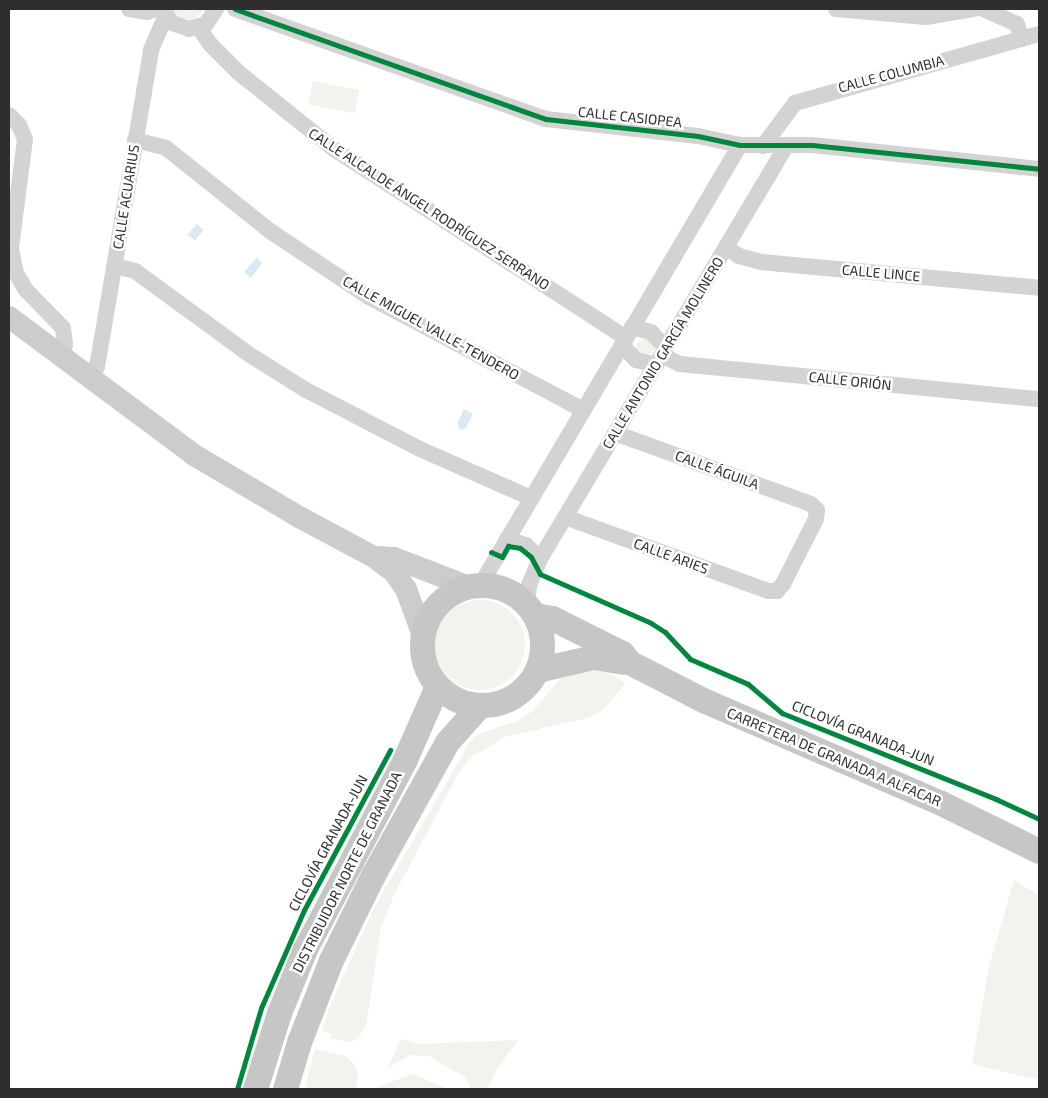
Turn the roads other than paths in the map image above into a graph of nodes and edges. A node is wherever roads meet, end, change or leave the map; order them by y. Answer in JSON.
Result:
{"nodes":[{"id":1,"x":129,"y":9,"type":"edge"},
{"id":2,"x":216,"y":9,"type":"edge"},
{"id":3,"x":235,"y":9,"type":"edge"},
{"id":4,"x":836,"y":9,"type":"edge"},
{"id":5,"x":974,"y":9,"type":"edge"},
{"id":6,"x":983,"y":9,"type":"edge"},
{"id":7,"x":161,"y":11,"type":"edge"},
{"id":8,"x":199,"y":28,"type":"junction"},
{"id":9,"x":1039,"y":34,"type":"edge"},
{"id":10,"x":1022,"y":39,"type":"junction"},
{"id":11,"x":9,"y":115,"type":"edge"},
{"id":12,"x":135,"y":140,"type":"junction"},
{"id":13,"x":740,"y":145,"type":"junction"},
{"id":14,"x":763,"y":146,"type":"junction"},
{"id":15,"x":786,"y":147,"type":"junction"},
{"id":16,"x":1039,"y":169,"type":"edge"},
{"id":17,"x":726,"y":247,"type":"junction"},
{"id":18,"x":114,"y":266,"type":"junction"},
{"id":19,"x":1039,"y":288,"type":"edge"},
{"id":20,"x":9,"y":317,"type":"edge"},
{"id":21,"x":627,"y":337,"type":"junction"},
{"id":22,"x":58,"y":355,"type":"junction"},
{"id":23,"x":661,"y":356,"type":"junction"},
{"id":24,"x":88,"y":379,"type":"junction"},
{"id":25,"x":1039,"y":400,"type":"edge"},
{"id":26,"x":583,"y":410,"type":"junction"},
{"id":27,"x":615,"y":433,"type":"junction"},
{"id":28,"x":531,"y":498,"type":"junction"},
{"id":29,"x":565,"y":517,"type":"junction"},
{"id":30,"x":507,"y":540,"type":"junction"},
{"id":31,"x":374,"y":557,"type":"junction"},
{"id":32,"x":540,"y":559,"type":"junction"},
{"id":33,"x":474,"y":585,"type":"junction"},
{"id":34,"x":777,"y":591,"type":"joint"},
{"id":35,"x":531,"y":610,"type":"junction"},
{"id":36,"x":422,"y":633,"type":"junction"},
{"id":37,"x":629,"y":662,"type":"junction"},
{"id":38,"x":537,"y":670,"type":"junction"},
{"id":39,"x":437,"y":686,"type":"junction"},
{"id":40,"x":479,"y":706,"type":"junction"},
{"id":41,"x":1039,"y":851,"type":"edge"},
{"id":42,"x":255,"y":1089,"type":"edge"},
{"id":43,"x":285,"y":1089,"type":"edge"}],
"edges":[{"from":1,"to":7,"type":"street"},
{"from":2,"to":8,"type":"street"},
{"from":3,"to":13,"type":"street","name":"CALLE CASIOPEA"},
{"from":4,"to":5,"type":"street"},
{"from":6,"to":10,"type":"street"},
{"from":7,"to":8,"type":"street"},
{"from":7,"to":12,"type":"street","name":"CALLE ACUARIUS"},
{"from":8,"to":21,"type":"street","name":"CALLE ALCALDE ÁNGEL RODRÍGUEZ SERRANO"},
{"from":9,"to":10,"type":"street","name":"CALLE COLUMBIA"},
{"from":10,"to":14,"type":"street","name":"CALLE COLUMBIA"},
{"from":11,"to":22,"type":"street"},
{"from":12,"to":18,"type":"street","name":"CALLE ACUARIUS"},
{"from":12,"to":26,"type":"street","name":"CALLE MIGUEL VALLE-TENDERO"},
{"from":13,"to":14,"type":"street","name":"CALLE CASIOPEA"},
{"from":13,"to":21,"type":"street"},
{"from":14,"to":15,"type":"street","name":"CALLE CASIOPEA"},
{"from":15,"to":16,"type":"street","name":"CALLE CASIOPEA"},
{"from":15,"to":17,"type":"street","name":"CALLE ANTONIO GARCÍA MOLINERO"},
{"from":17,"to":19,"type":"street","name":"CALLE LINCE"},
{"from":17,"to":23,"type":"street","name":"CALLE ANTONIO GARCÍA MOLINERO"},
{"from":18,"to":24,"type":"street","name":"CALLE ACUARIUS"},
{"from":18,"to":28,"type":"street"},
{"from":20,"to":22,"type":"street"},
{"from":21,"to":23,"type":"street","name":"CALLE ORIÓN"},
{"from":21,"to":23,"type":"street"},
{"from":21,"to":26,"type":"street"},
{"from":22,"to":24,"type":"street"},
{"from":23,"to":25,"type":"street","name":"CALLE ORIÓN"},
{"from":23,"to":27,"type":"street","name":"CALLE ANTONIO GARCÍA MOLINERO"},
{"from":24,"to":31,"type":"street"},
{"from":26,"to":28,"type":"street"},
{"from":27,"to":29,"type":"street","name":"CALLE ANTONIO GARCÍA MOLINERO"},
{"from":27,"to":34,"type":"street","name":"CALLE ÁGUILA"},
{"from":28,"to":30,"type":"street"},
{"from":29,"to":32,"type":"street","name":"CALLE ANTONIO GARCÍA MOLINERO"},
{"from":29,"to":34,"type":"street","name":"CALLE ARIES"},
{"from":30,"to":32,"type":"street"},
{"from":30,"to":33,"type":"street"},
{"from":31,"to":33,"type":"street"},
{"from":31,"to":36,"type":"street"},
{"from":32,"to":35,"type":"street","name":"CALLE ANTONIO GARCÍA MOLINERO"},
{"from":33,"to":35,"type":"main road"},
{"from":33,"to":36,"type":"main road"},
{"from":35,"to":37,"type":"main road","name":"CARRETERA DE GRANADA A ALFACAR"},
{"from":35,"to":38,"type":"main road"},
{"from":36,"to":39,"type":"main road"},
{"from":37,"to":38,"type":"main road","name":"CARRETERA DE GRANADA A ALFACAR"},
{"from":37,"to":41,"type":"main road","name":"CARRETERA DE GRANADA A ALFACAR"},
{"from":38,"to":40,"type":"main road"},
{"from":39,"to":40,"type":"main road"},
{"from":39,"to":42,"type":"main road","name":"DISTRIBUIDOR NORTE DE GRANADA"},
{"from":40,"to":43,"type":"main road","name":"DISTRIBUIDOR NORTE DE GRANADA"}]}
